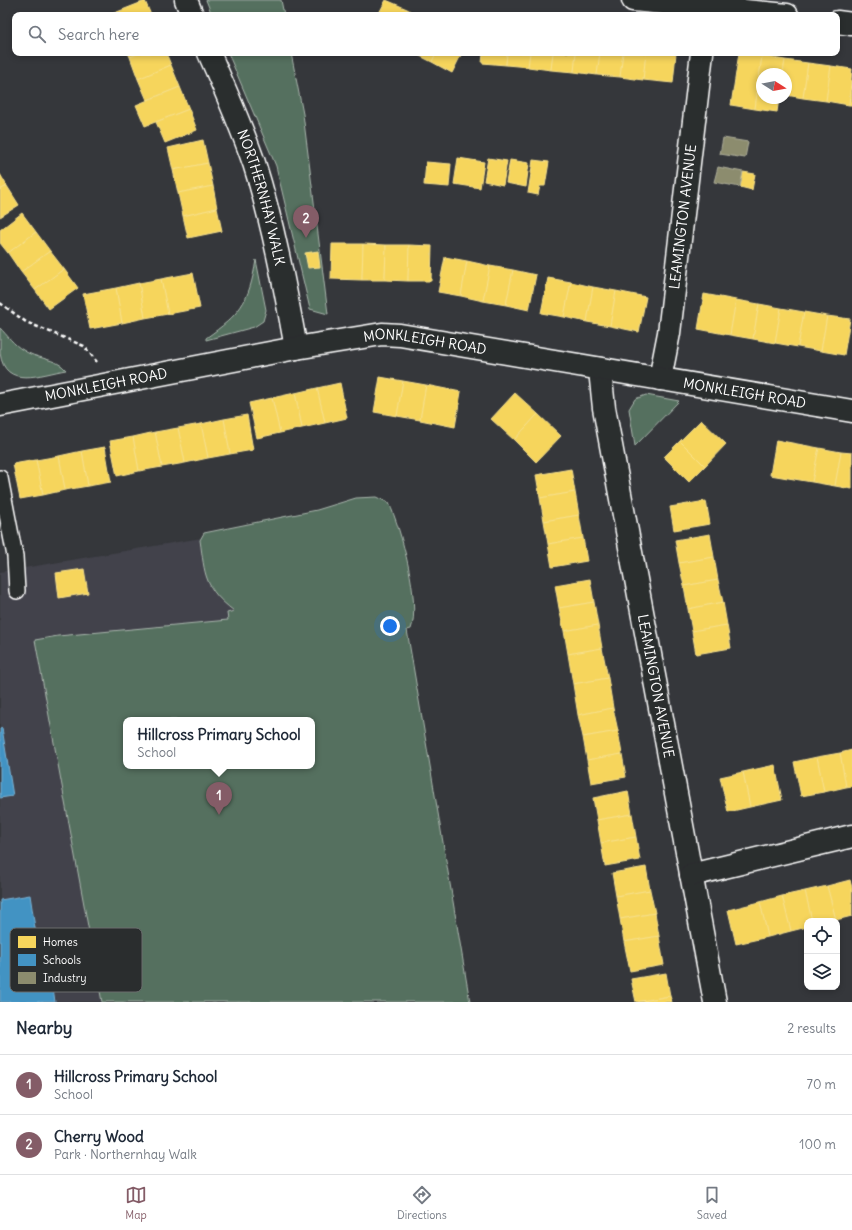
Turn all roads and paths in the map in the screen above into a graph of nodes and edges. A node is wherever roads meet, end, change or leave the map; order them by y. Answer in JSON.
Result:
{"nodes":[{"id":1,"x":186,"y":0,"type":"edge"},
{"id":2,"x":633,"y":0,"type":"edge"},
{"id":3,"x":712,"y":8,"type":"edge"},
{"id":4,"x":191,"y":12,"type":"edge"},
{"id":5,"x":755,"y":12,"type":"edge"},
{"id":6,"x":840,"y":22,"type":"edge"},
{"id":7,"x":852,"y":24,"type":"edge"},
{"id":8,"x":210,"y":56,"type":"edge"},
{"id":9,"x":702,"y":56,"type":"edge"},
{"id":10,"x":0,"y":303,"type":"edge"},
{"id":11,"x":296,"y":348,"type":"junction"},
{"id":12,"x":600,"y":370,"type":"junction"},
{"id":13,"x":660,"y":379,"type":"junction"},
{"id":14,"x":115,"y":383,"type":"junction"},
{"id":15,"x":0,"y":405,"type":"edge"},
{"id":16,"x":852,"y":411,"type":"edge"},
{"id":17,"x":0,"y":478,"type":"edge"},
{"id":18,"x":17,"y":591,"type":"dead end"},
{"id":19,"x":852,"y":836,"type":"edge"},
{"id":20,"x":691,"y":875,"type":"junction"},
{"id":21,"x":715,"y":1002,"type":"edge"}],
"edges":[{"from":1,"to":4,"type":"street"},
{"from":2,"to":3,"type":"street"},
{"from":3,"to":5,"type":"street"},
{"from":6,"to":7,"type":"street"},
{"from":8,"to":11,"type":"street","name":"NORTHERNHAY WALK"},
{"from":9,"to":13,"type":"street","name":"LEAMINGTON AVENUE"},
{"from":10,"to":14,"type":"path"},
{"from":11,"to":12,"type":"street","name":"MONKLEIGH ROAD"},
{"from":11,"to":14,"type":"street","name":"MONKLEIGH ROAD"},
{"from":12,"to":13,"type":"street","name":"MONKLEIGH ROAD"},
{"from":12,"to":20,"type":"street","name":"LEAMINGTON AVENUE"},
{"from":13,"to":16,"type":"street","name":"MONKLEIGH ROAD"},
{"from":14,"to":15,"type":"street","name":"MONKLEIGH ROAD"},
{"from":17,"to":18,"type":"lane"},
{"from":19,"to":20,"type":"street"},
{"from":20,"to":21,"type":"street","name":"LEAMINGTON AVENUE"}]}
